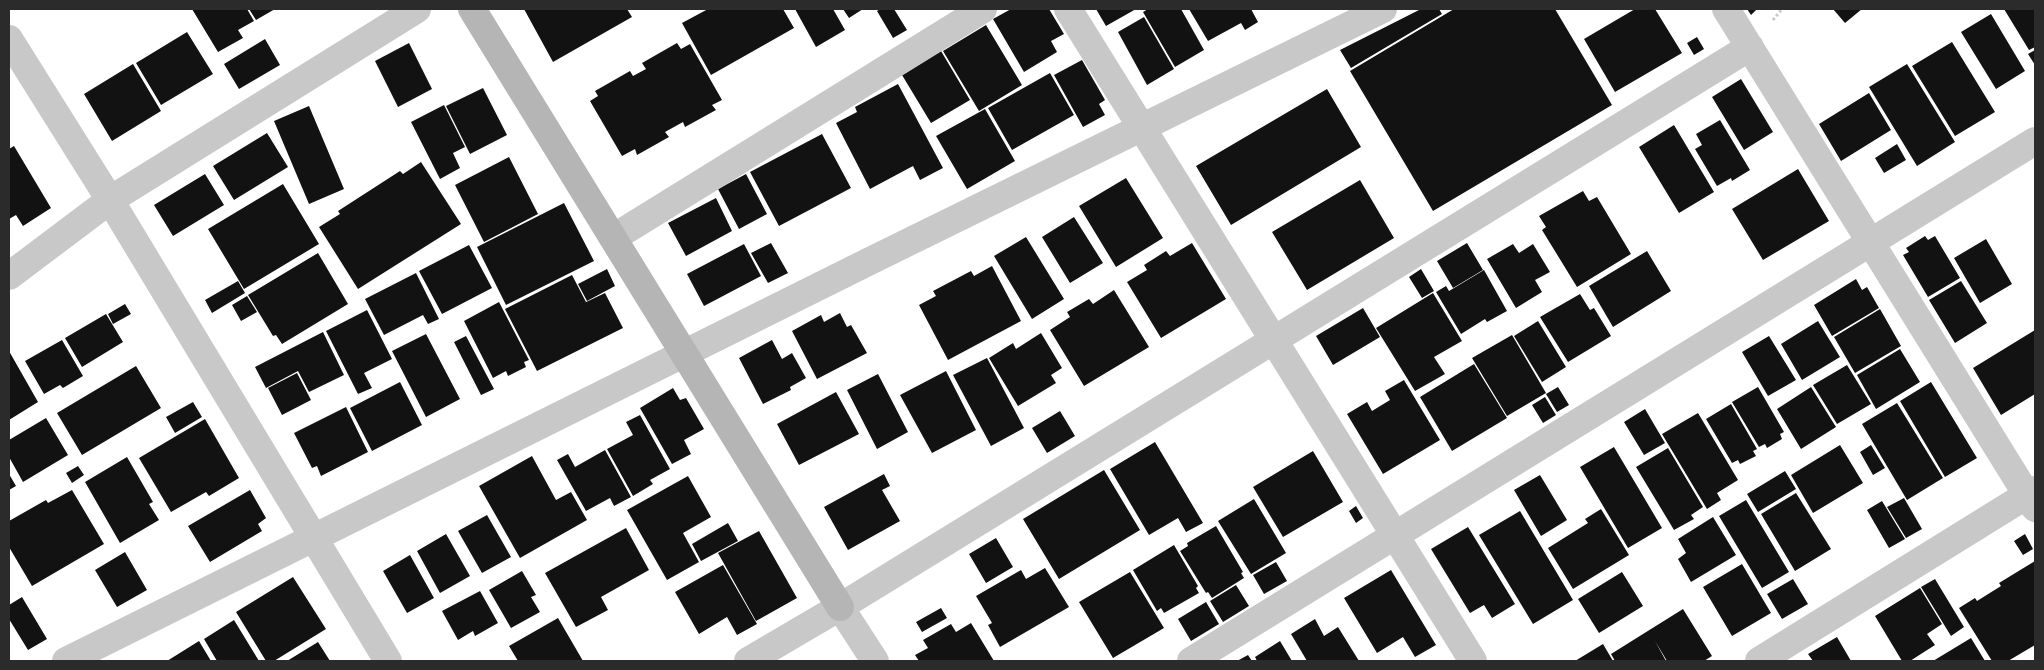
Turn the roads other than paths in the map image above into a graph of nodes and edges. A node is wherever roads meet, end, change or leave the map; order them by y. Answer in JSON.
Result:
{"nodes":[{"id":1,"x":417,"y":9,"type":"edge"},
{"id":2,"x":472,"y":9,"type":"edge"},
{"id":3,"x":983,"y":9,"type":"edge"},
{"id":4,"x":1068,"y":9,"type":"edge"},
{"id":5,"x":1383,"y":9,"type":"edge"},
{"id":6,"x":1726,"y":9,"type":"edge"},
{"id":7,"x":9,"y":39,"type":"edge"},
{"id":8,"x":1750,"y":47,"type":"junction"},
{"id":9,"x":1141,"y":128,"type":"junction"},
{"id":10,"x":2035,"y":141,"type":"edge"},
{"id":11,"x":110,"y":200,"type":"junction"},
{"id":12,"x":613,"y":238,"type":"junction"},
{"id":13,"x":1871,"y":242,"type":"junction"},
{"id":14,"x":9,"y":276,"type":"edge"},
{"id":15,"x":1273,"y":339,"type":"junction"},
{"id":16,"x":684,"y":353,"type":"junction"},
{"id":17,"x":2032,"y":498,"type":"edge"},
{"id":18,"x":1395,"y":536,"type":"junction"},
{"id":19,"x":313,"y":538,"type":"junction"},
{"id":20,"x":840,"y":607,"type":"junction"},
{"id":21,"x":66,"y":661,"type":"edge"},
{"id":22,"x":388,"y":661,"type":"edge"},
{"id":23,"x":748,"y":661,"type":"edge"},
{"id":24,"x":875,"y":661,"type":"edge"},
{"id":25,"x":1191,"y":661,"type":"edge"},
{"id":26,"x":1473,"y":661,"type":"edge"},
{"id":27,"x":1759,"y":661,"type":"edge"}],
"edges":[{"from":1,"to":11,"type":"street"},
{"from":2,"to":12,"type":"street"},
{"from":3,"to":12,"type":"street"},
{"from":4,"to":9,"type":"street"},
{"from":5,"to":9,"type":"street"},
{"from":6,"to":8,"type":"street"},
{"from":7,"to":11,"type":"street"},
{"from":8,"to":13,"type":"street"},
{"from":8,"to":15,"type":"street"},
{"from":9,"to":15,"type":"street"},
{"from":9,"to":16,"type":"street"},
{"from":10,"to":13,"type":"street"},
{"from":11,"to":14,"type":"street"},
{"from":11,"to":19,"type":"street"},
{"from":12,"to":16,"type":"street"},
{"from":13,"to":17,"type":"street"},
{"from":13,"to":18,"type":"street"},
{"from":15,"to":18,"type":"street"},
{"from":15,"to":20,"type":"street"},
{"from":16,"to":19,"type":"street"},
{"from":16,"to":20,"type":"street"},
{"from":17,"to":27,"type":"street"},
{"from":18,"to":25,"type":"street"},
{"from":18,"to":26,"type":"street"},
{"from":19,"to":21,"type":"street"},
{"from":19,"to":22,"type":"street"},
{"from":20,"to":23,"type":"street"},
{"from":20,"to":24,"type":"street"}]}
